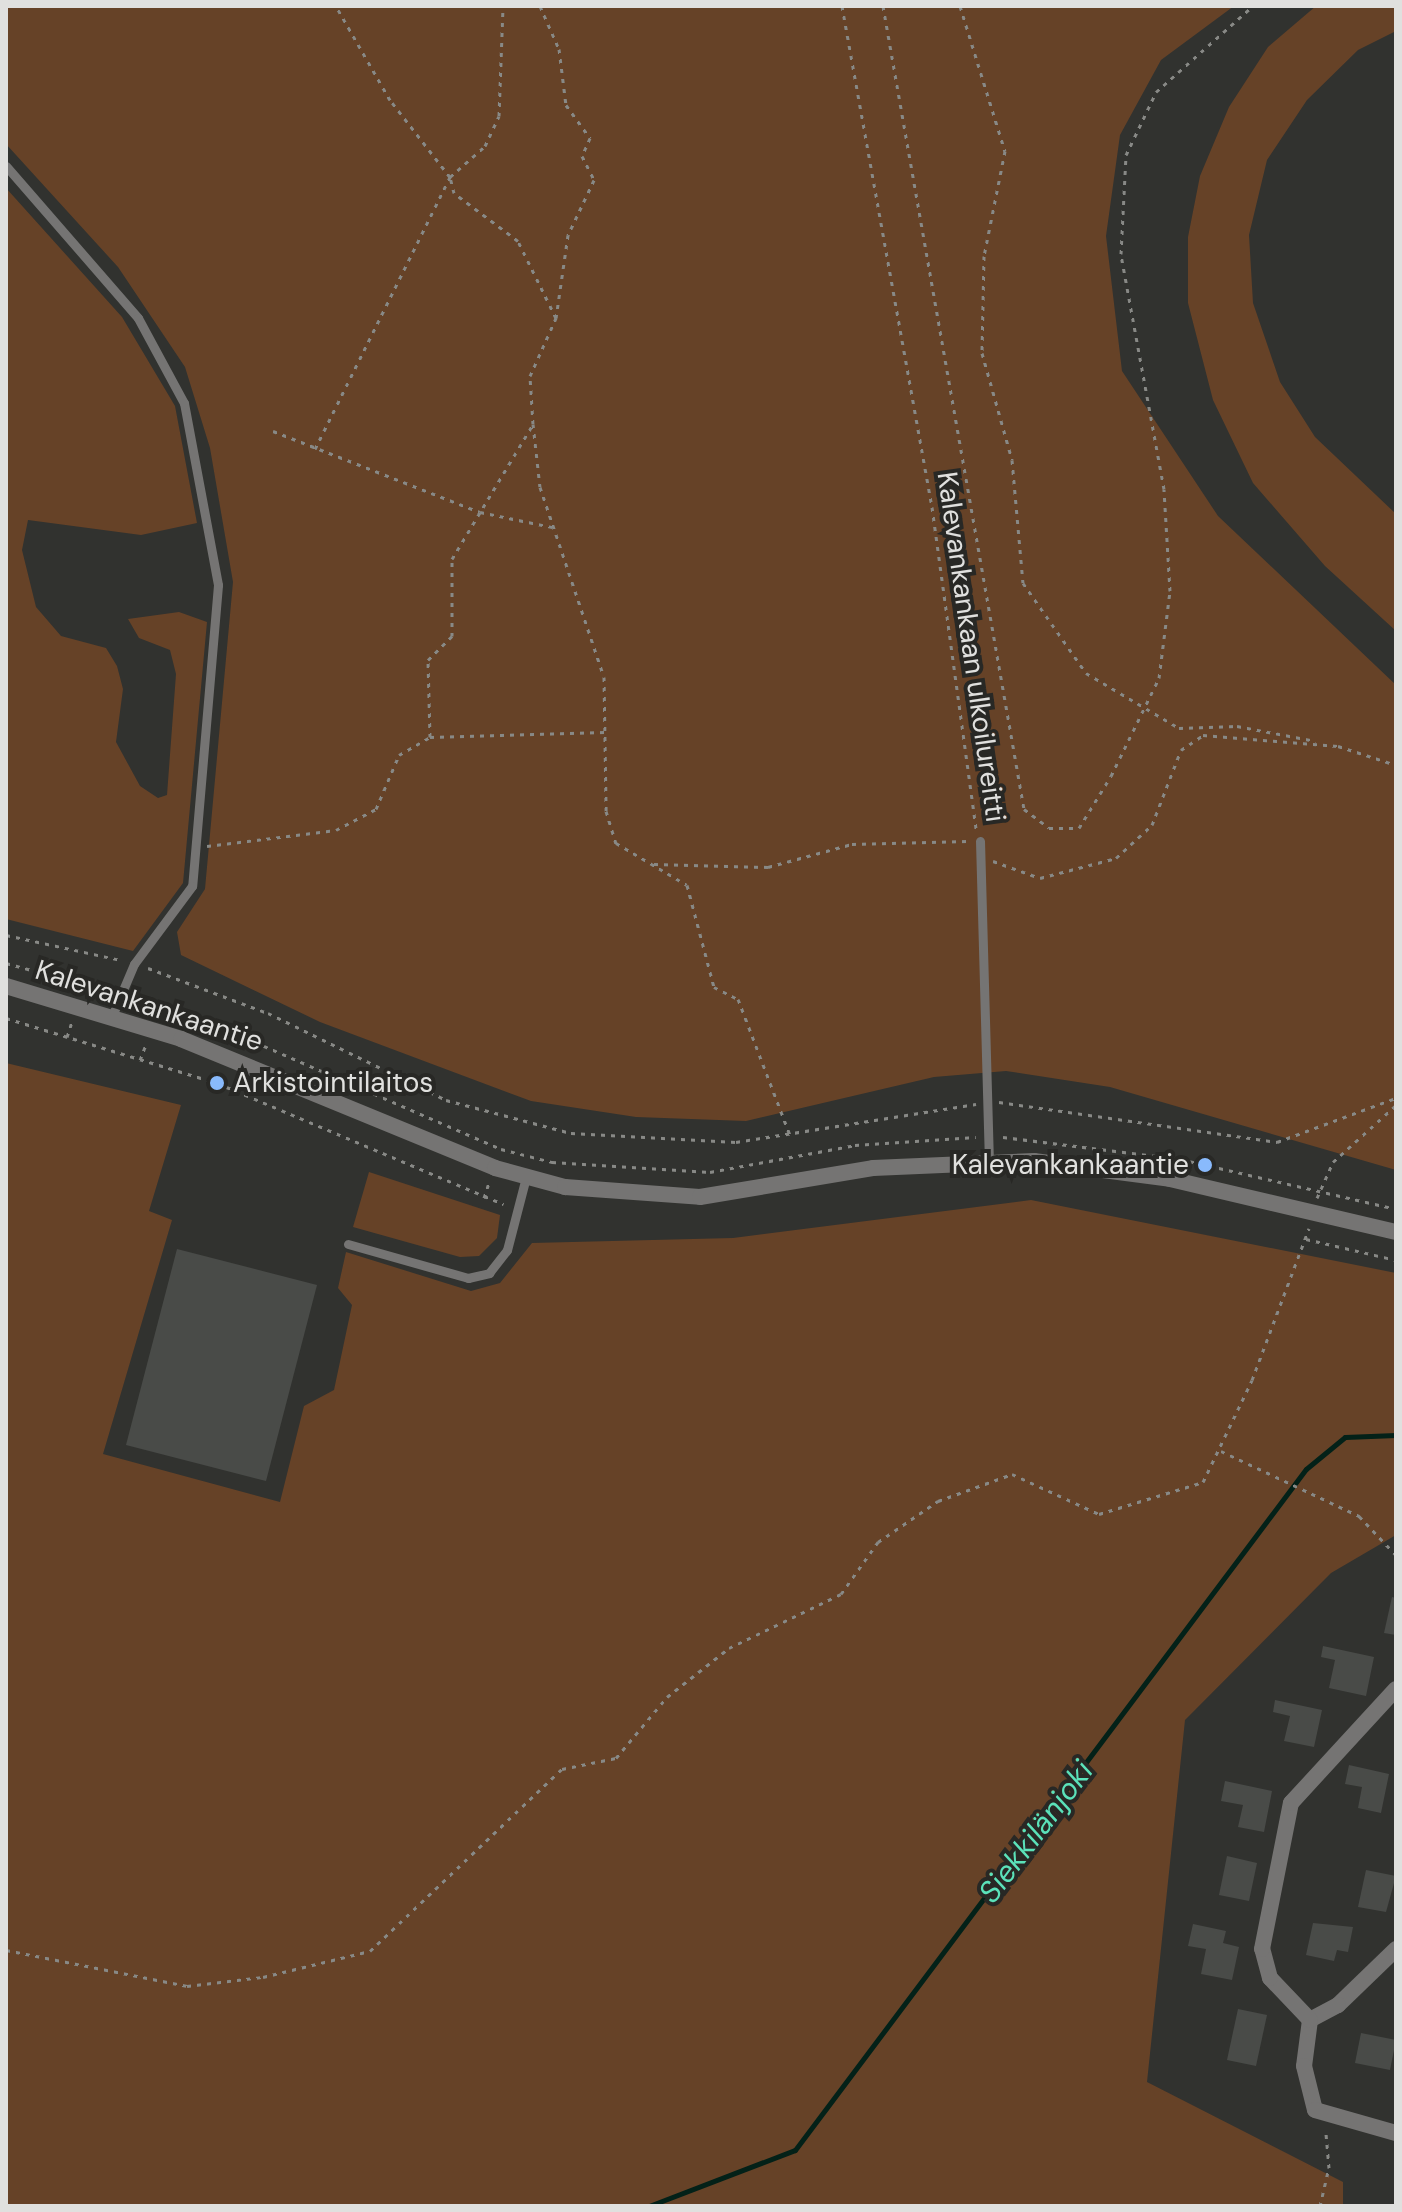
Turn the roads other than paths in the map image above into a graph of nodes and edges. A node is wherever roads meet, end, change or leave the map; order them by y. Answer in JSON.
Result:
{"nodes":[{"id":1,"x":6,"y":166,"type":"edge"},
{"id":2,"x":980,"y":841,"type":"road end"},
{"id":3,"x":6,"y":986,"type":"edge"},
{"id":4,"x":112,"y":1016,"type":"junction"},
{"id":5,"x":989,"y":1160,"type":"junction"},
{"id":6,"x":526,"y":1177,"type":"junction"},
{"id":7,"x":1396,"y":1232,"type":"edge"},
{"id":8,"x":348,"y":1244,"type":"dead end"},
{"id":9,"x":1396,"y":1689,"type":"edge"},
{"id":10,"x":1396,"y":1949,"type":"edge"},
{"id":11,"x":1310,"y":2020,"type":"junction"},
{"id":12,"x":1396,"y":2133,"type":"edge"}],
"edges":[{"from":1,"to":4,"type":"lane"},
{"from":2,"to":5,"type":"lane"},
{"from":3,"to":4,"type":"street","name":"Kalevankankaantie"},
{"from":4,"to":6,"type":"street","name":"Kalevankankaantie"},
{"from":5,"to":6,"type":"street","name":"Kalevankankaantie"},
{"from":5,"to":7,"type":"street","name":"Kalevankankaantie"},
{"from":6,"to":8,"type":"lane"},
{"from":9,"to":11,"type":"street"},
{"from":10,"to":11,"type":"street"},
{"from":11,"to":12,"type":"street"}]}
